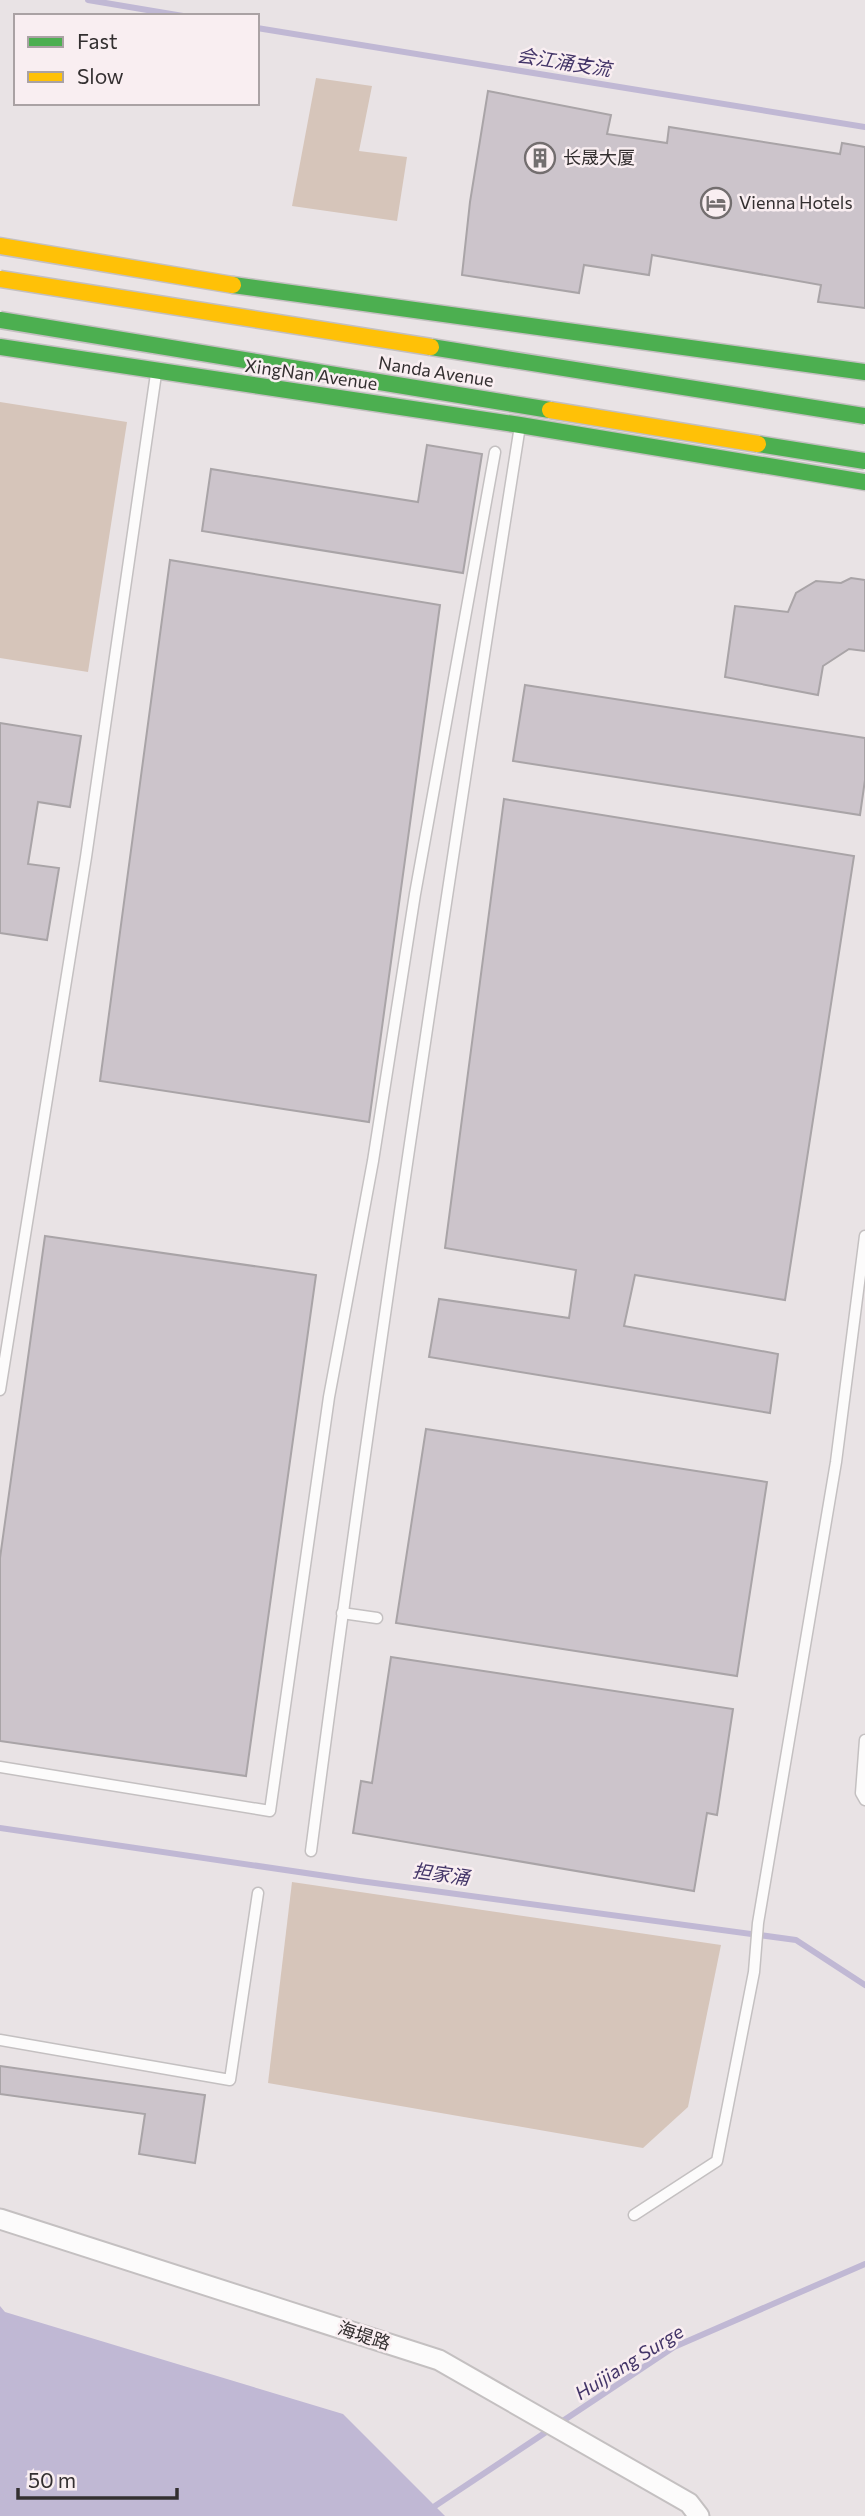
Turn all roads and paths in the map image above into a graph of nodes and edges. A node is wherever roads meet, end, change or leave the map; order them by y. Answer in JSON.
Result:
{"nodes":[{"id":1,"x":0,"y":246,"type":"edge"},
{"id":2,"x":172,"y":275,"type":"junction"},
{"id":3,"x":0,"y":279,"type":"edge"},
{"id":4,"x":0,"y":320,"type":"edge"},
{"id":5,"x":0,"y":347,"type":"edge"},
{"id":6,"x":157,"y":372,"type":"junction"},
{"id":7,"x":865,"y":372,"type":"edge"},
{"id":8,"x":865,"y":416,"type":"edge"},
{"id":9,"x":520,"y":425,"type":"junction"},
{"id":10,"x":495,"y":452,"type":"dead end"},
{"id":11,"x":865,"y":461,"type":"edge"},
{"id":12,"x":865,"y":482,"type":"edge"},
{"id":13,"x":865,"y":1236,"type":"edge"},
{"id":14,"x":0,"y":1390,"type":"edge"},
{"id":15,"x":342,"y":1613,"type":"junction"},
{"id":16,"x":377,"y":1618,"type":"dead end"},
{"id":17,"x":865,"y":1740,"type":"edge"},
{"id":18,"x":0,"y":1767,"type":"edge"},
{"id":19,"x":865,"y":1800,"type":"edge"},
{"id":20,"x":311,"y":1851,"type":"dead end"},
{"id":21,"x":258,"y":1893,"type":"dead end"},
{"id":22,"x":0,"y":2040,"type":"edge"},
{"id":23,"x":634,"y":2215,"type":"dead end"},
{"id":24,"x":0,"y":2220,"type":"edge"},
{"id":25,"x":694,"y":2510,"type":"edge"}],
"edges":[{"from":1,"to":2,"type":"main road"},
{"from":2,"to":6,"type":"main road"},
{"from":2,"to":7,"type":"main road"},
{"from":3,"to":8,"type":"main road","name":"Nanda Avenue","bridge":true},
{"from":4,"to":11,"type":"main road","name":"Nanda Avenue","bridge":true},
{"from":5,"to":6,"type":"main road","name":"XingNan Avenue"},
{"from":6,"to":9,"type":"main road","name":"XingNan Avenue"},
{"from":6,"to":14,"type":"lane"},
{"from":9,"to":12,"type":"main road","name":"XingNan Avenue"},
{"from":9,"to":15,"type":"lane"},
{"from":10,"to":18,"type":"lane"},
{"from":13,"to":23,"type":"lane"},
{"from":15,"to":16,"type":"lane"},
{"from":15,"to":20,"type":"lane"},
{"from":17,"to":19,"type":"lane"},
{"from":21,"to":22,"type":"lane"},
{"from":24,"to":25,"type":"street","name":"海堤路"}]}
